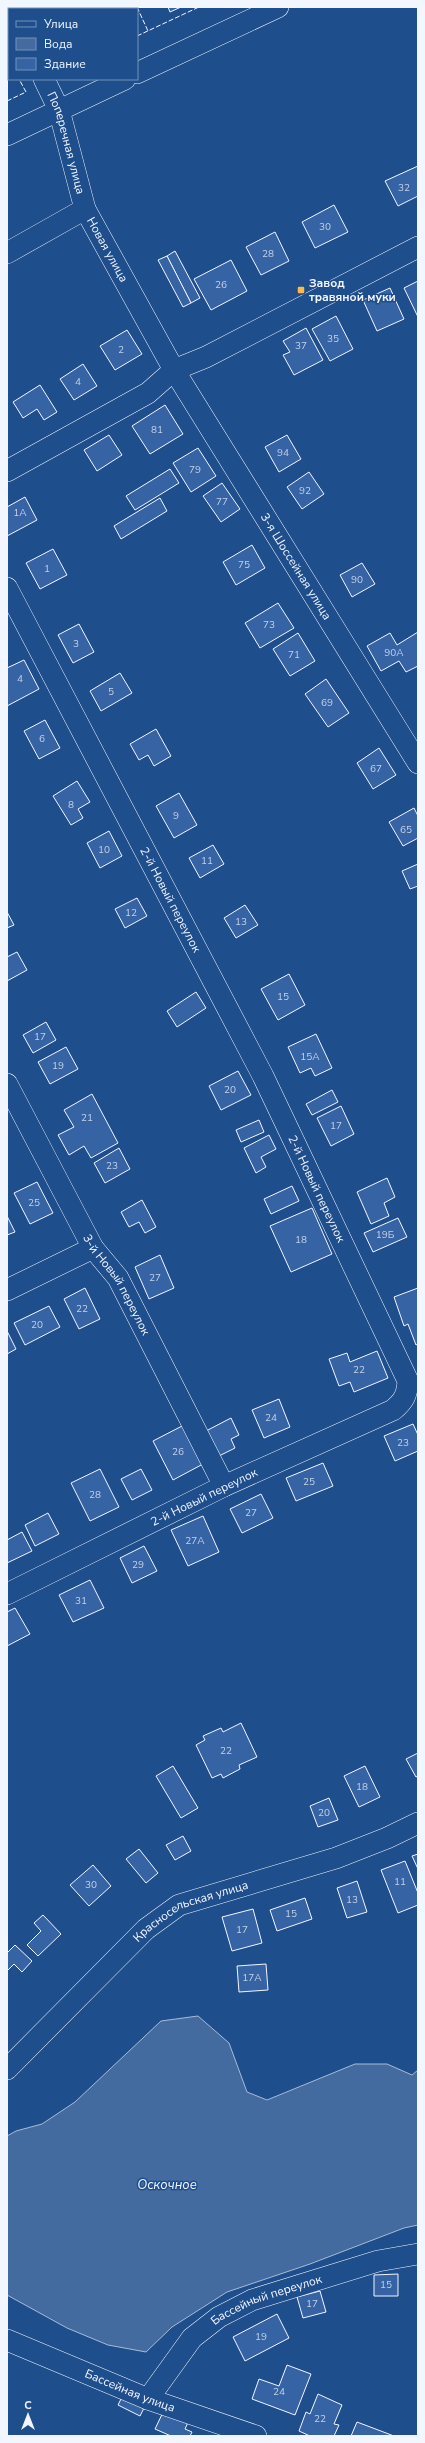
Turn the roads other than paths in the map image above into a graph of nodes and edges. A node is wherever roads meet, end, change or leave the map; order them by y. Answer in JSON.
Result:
{"nodes":[{"id":1,"x":278,"y":7,"type":"edge"},
{"id":2,"x":138,"y":73,"type":"edge"},
{"id":3,"x":44,"y":80,"type":"edge"},
{"id":4,"x":123,"y":80,"type":"edge"},
{"id":5,"x":59,"y":110,"type":"junction"},
{"id":6,"x":7,"y":135,"type":"edge"},
{"id":7,"x":85,"y":209,"type":"junction"},
{"id":8,"x":418,"y":247,"type":"edge"},
{"id":9,"x":7,"y":253,"type":"edge"},
{"id":10,"x":174,"y":370,"type":"junction"},
{"id":11,"x":7,"y":471,"type":"edge"},
{"id":12,"x":7,"y":588,"type":"edge"},
{"id":13,"x":418,"y":763,"type":"edge"},
{"id":14,"x":7,"y":1084,"type":"edge"},
{"id":15,"x":93,"y":1248,"type":"junction"},
{"id":16,"x":7,"y":1290,"type":"edge"},
{"id":17,"x":224,"y":1486,"type":"junction"},
{"id":18,"x":7,"y":1594,"type":"edge"},
{"id":19,"x":418,"y":1823,"type":"edge"},
{"id":20,"x":7,"y":2069,"type":"edge"},
{"id":21,"x":418,"y":2254,"type":"edge"},
{"id":22,"x":7,"y":2340,"type":"edge"},
{"id":23,"x":148,"y":2399,"type":"junction"},
{"id":24,"x":256,"y":2436,"type":"edge"}],
"edges":[{"from":1,"to":2,"type":"street"},
{"from":3,"to":5,"type":"street","name":"Поперечная улица"},
{"from":4,"to":5,"type":"street"},
{"from":5,"to":6,"type":"street"},
{"from":5,"to":7,"type":"street","name":"Поперечная улица"},
{"from":7,"to":9,"type":"street","name":"Новая улица"},
{"from":7,"to":10,"type":"street","name":"Новая улица"},
{"from":8,"to":10,"type":"street"},
{"from":10,"to":11,"type":"street"},
{"from":10,"to":13,"type":"street","name":"3-я Шоссейная улица"},
{"from":12,"to":17,"type":"street","name":"2-й Новый переулок"},
{"from":14,"to":15,"type":"street","name":"3-й Новый переулок"},
{"from":15,"to":16,"type":"street"},
{"from":15,"to":17,"type":"street","name":"3-й Новый переулок"},
{"from":17,"to":18,"type":"street","name":"2-й Новый переулок"},
{"from":19,"to":20,"type":"street","name":"Красносельская улица"},
{"from":21,"to":23,"type":"street","name":"Бассейный переулок"},
{"from":22,"to":23,"type":"street","name":"Бассейная улица"},
{"from":23,"to":24,"type":"street","name":"Бассейная улица"}]}
